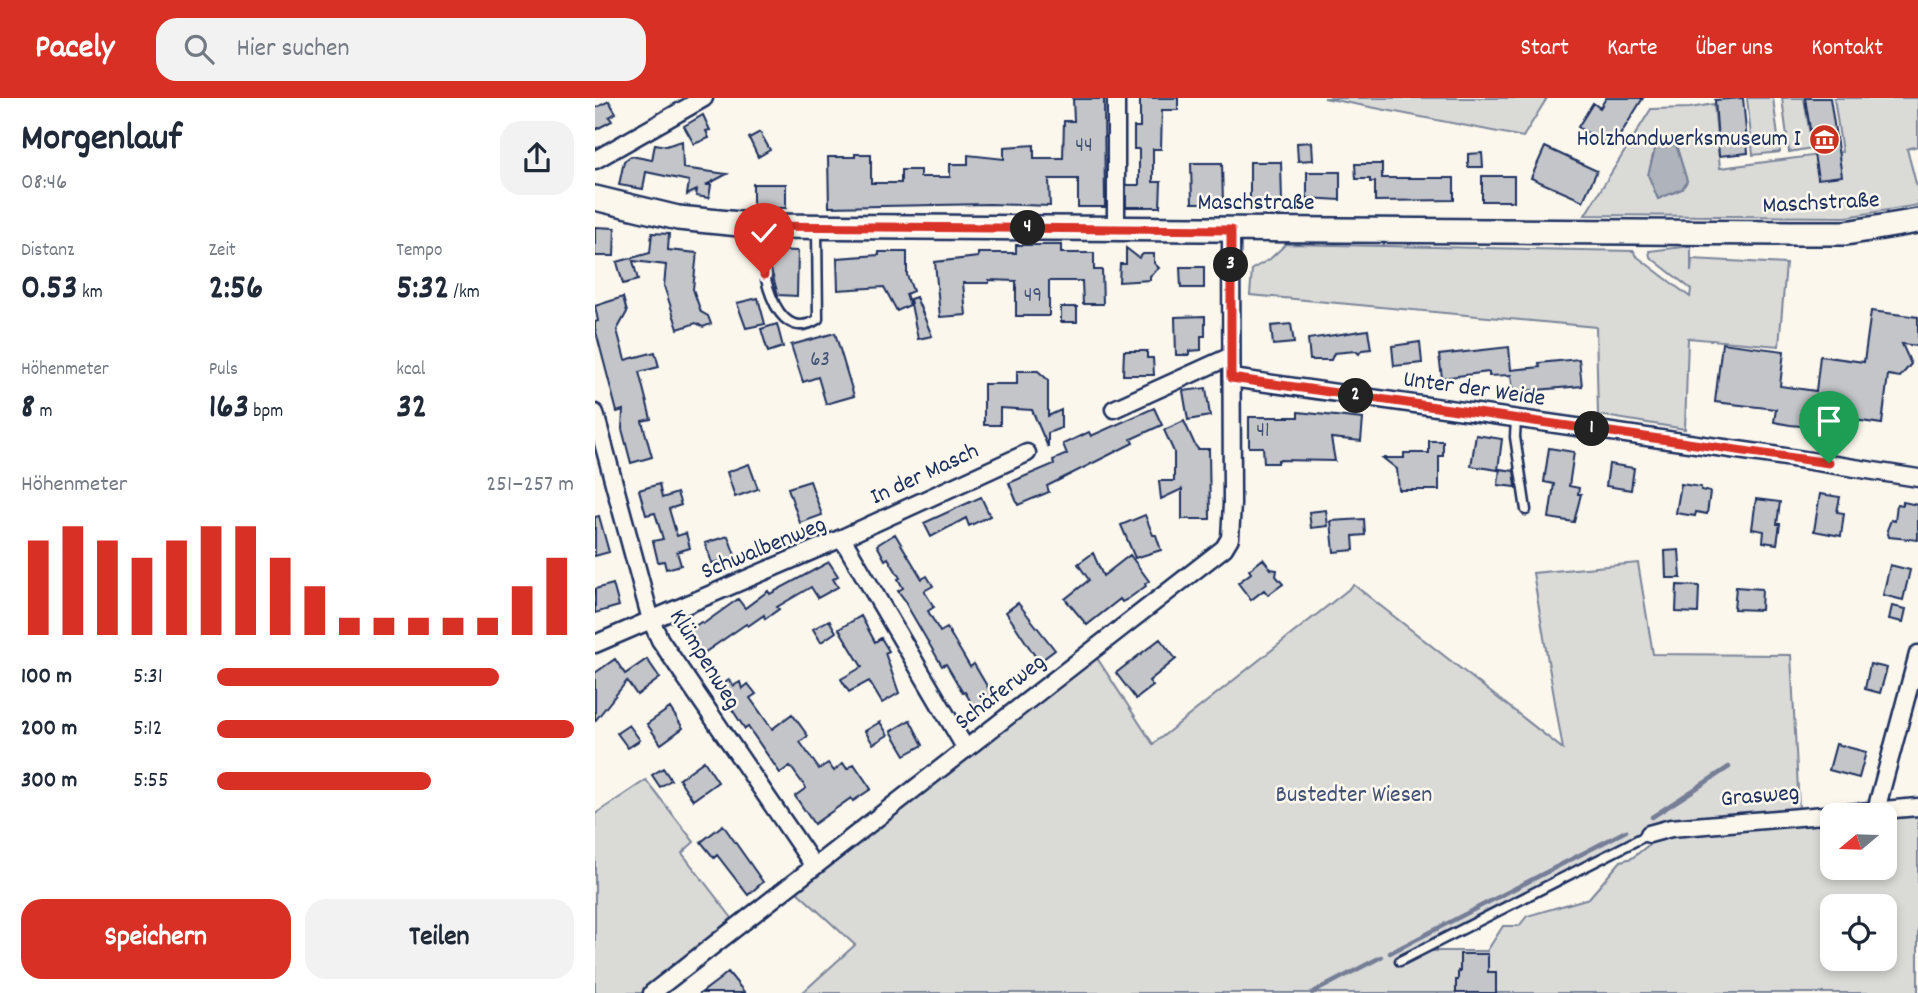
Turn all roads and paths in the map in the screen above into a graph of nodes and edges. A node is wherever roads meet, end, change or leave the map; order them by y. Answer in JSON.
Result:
{"nodes":[{"id":1,"x":704,"y":98,"type":"edge"},
{"id":2,"x":1116,"y":98,"type":"edge"},
{"id":3,"x":595,"y":160,"type":"edge"},
{"id":4,"x":595,"y":198,"type":"edge"},
{"id":5,"x":1918,"y":221,"type":"edge"},
{"id":6,"x":760,"y":226,"type":"junction"},
{"id":7,"x":817,"y":226,"type":"junction"},
{"id":8,"x":1116,"y":229,"type":"junction"},
{"id":9,"x":1231,"y":230,"type":"junction"},
{"id":10,"x":1231,"y":356,"type":"junction"},
{"id":11,"x":1231,"y":378,"type":"junction"},
{"id":12,"x":1114,"y":408,"type":"dead end"},
{"id":13,"x":595,"y":413,"type":"edge"},
{"id":14,"x":1515,"y":419,"type":"junction"},
{"id":15,"x":1027,"y":453,"type":"dead end"},
{"id":16,"x":1918,"y":478,"type":"edge"},
{"id":17,"x":1526,"y":510,"type":"dead end"},
{"id":18,"x":842,"y":538,"type":"junction"},
{"id":19,"x":651,"y":620,"type":"junction"},
{"id":20,"x":595,"y":644,"type":"edge"},
{"id":21,"x":1918,"y":654,"type":"edge"},
{"id":22,"x":966,"y":748,"type":"junction"},
{"id":23,"x":1879,"y":803,"type":"edge"},
{"id":24,"x":1918,"y":807,"type":"edge"},
{"id":25,"x":1897,"y":809,"type":"edge"},
{"id":26,"x":1820,"y":815,"type":"edge"},
{"id":27,"x":1649,"y":834,"type":"joint"},
{"id":28,"x":814,"y":866,"type":"junction"},
{"id":29,"x":1400,"y":961,"type":"dead end"},
{"id":30,"x":652,"y":993,"type":"edge"}],
"edges":[{"from":1,"to":3,"type":"street"},
{"from":2,"to":8,"type":"street"},
{"from":4,"to":6,"type":"street","name":"Maschstraße"},
{"from":5,"to":9,"type":"street","name":"Maschstraße"},
{"from":6,"to":7,"type":"street","name":"Maschstraße"},
{"from":6,"to":7,"type":"lane"},
{"from":7,"to":8,"type":"street","name":"Maschstraße"},
{"from":8,"to":9,"type":"street","name":"Maschstraße"},
{"from":9,"to":10,"type":"street","name":"Schäferweg"},
{"from":10,"to":11,"type":"street","name":"Schäferweg"},
{"from":10,"to":12,"type":"street"},
{"from":11,"to":14,"type":"street","name":"Unter der Weide"},
{"from":11,"to":22,"type":"street","name":"Schäferweg"},
{"from":13,"to":19,"type":"street","name":"Klümpenweg"},
{"from":14,"to":16,"type":"street","name":"Unter der Weide"},
{"from":14,"to":17,"type":"lane"},
{"from":15,"to":18,"type":"street","name":"In der Masch"},
{"from":18,"to":19,"type":"street","name":"Schwalbenweg"},
{"from":18,"to":22,"type":"street","name":"Schwalbenweg"},
{"from":19,"to":20,"type":"street","name":"Schwalbenweg"},
{"from":19,"to":28,"type":"street","name":"Klümpenweg"},
{"from":21,"to":23,"type":"street"},
{"from":22,"to":28,"type":"street","name":"Schäferweg"},
{"from":24,"to":25,"type":"street","name":"Grasweg"},
{"from":26,"to":27,"type":"street","name":"Grasweg"},
{"from":27,"to":29,"type":"lane"},
{"from":28,"to":30,"type":"street","name":"Schäferweg"}]}
